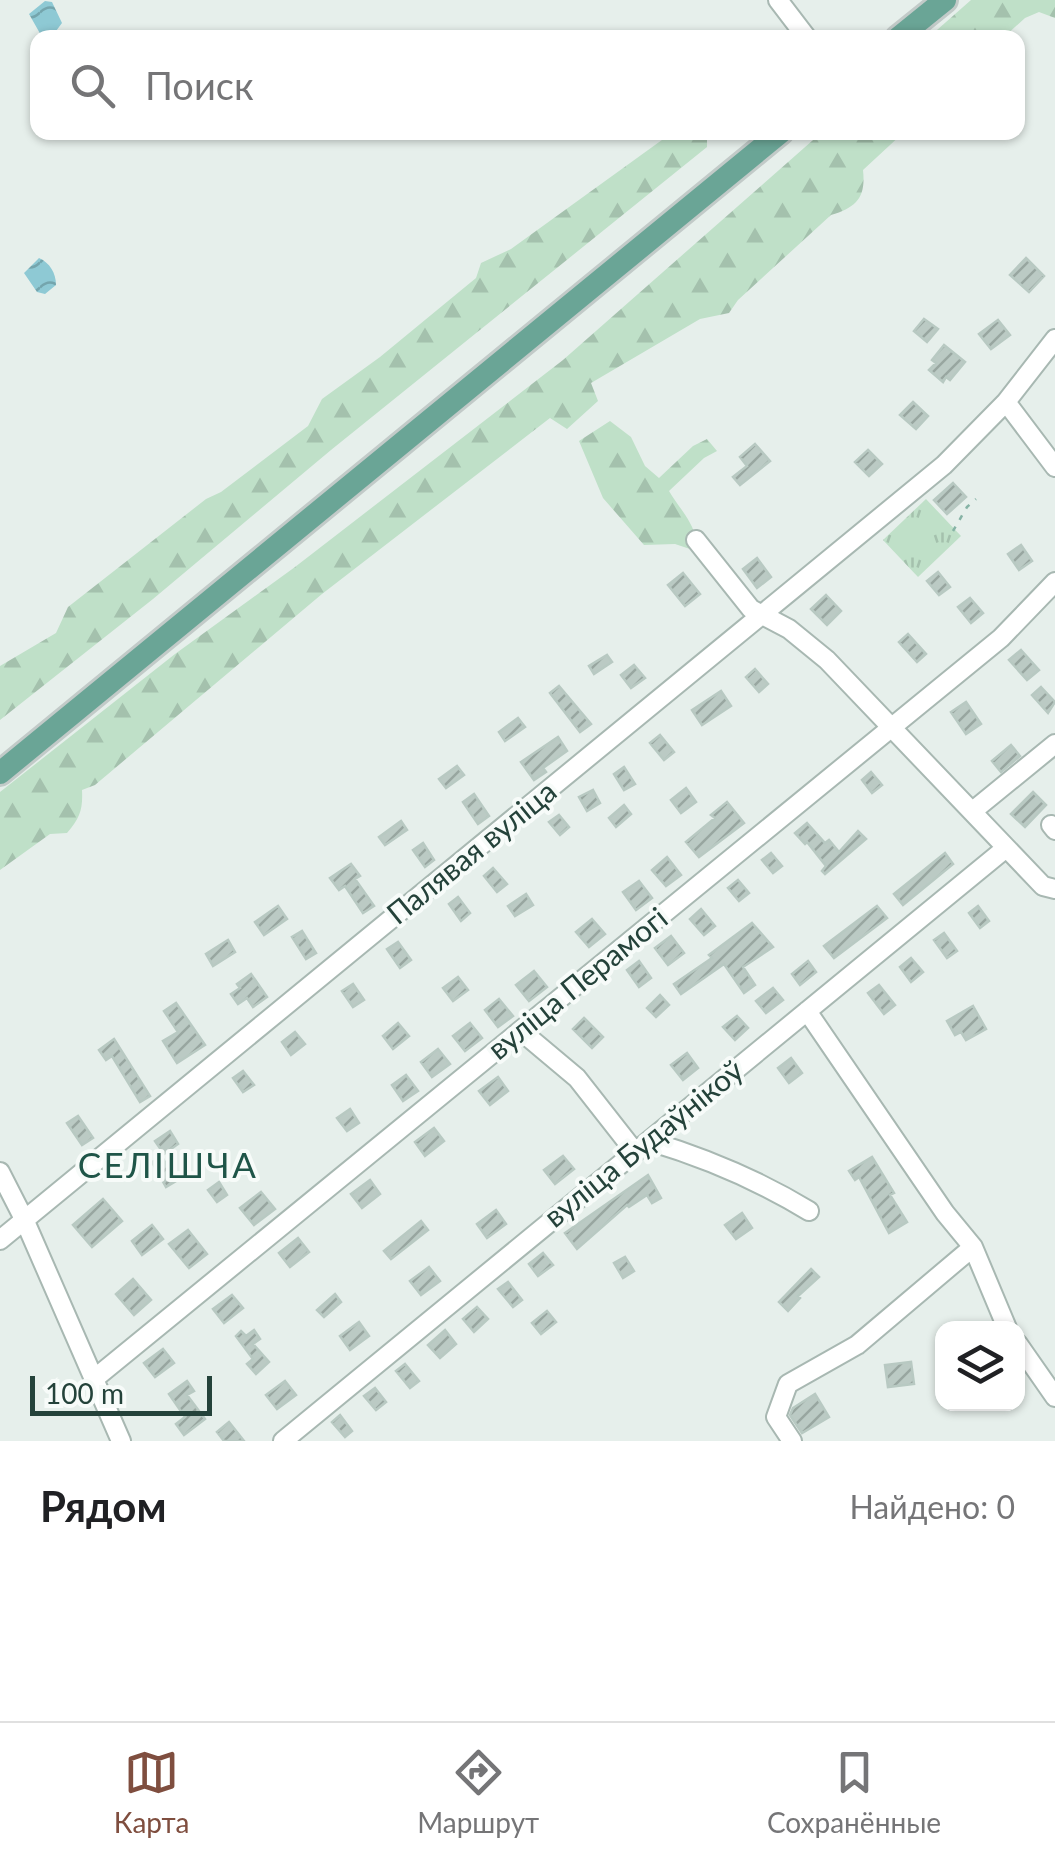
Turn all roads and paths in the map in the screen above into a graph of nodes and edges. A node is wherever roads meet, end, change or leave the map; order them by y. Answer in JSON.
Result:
{"nodes":[{"id":1,"x":778,"y":0,"type":"edge"},
{"id":2,"x":944,"y":0,"type":"edge"},
{"id":3,"x":801,"y":30,"type":"edge"},
{"id":4,"x":908,"y":30,"type":"edge"},
{"id":5,"x":771,"y":140,"type":"edge"},
{"id":6,"x":1055,"y":339,"type":"edge"},
{"id":7,"x":1006,"y":402,"type":"junction"},
{"id":8,"x":1055,"y":467,"type":"edge"},
{"id":9,"x":976,"y":499,"type":"dead end"},
{"id":10,"x":954,"y":531,"type":"dead end"},
{"id":11,"x":696,"y":540,"type":"dead end"},
{"id":12,"x":1055,"y":582,"type":"edge"},
{"id":13,"x":764,"y":616,"type":"junction"},
{"id":14,"x":892,"y":728,"type":"junction"},
{"id":15,"x":1055,"y":744,"type":"edge"},
{"id":16,"x":2,"y":765,"type":"edge"},
{"id":17,"x":974,"y":810,"type":"junction"},
{"id":18,"x":1006,"y":848,"type":"junction"},
{"id":19,"x":1055,"y":888,"type":"edge"},
{"id":20,"x":807,"y":1010,"type":"junction"},
{"id":21,"x":521,"y":1031,"type":"junction"},
{"id":22,"x":642,"y":1146,"type":"junction"},
{"id":23,"x":0,"y":1172,"type":"edge"},
{"id":24,"x":809,"y":1211,"type":"dead end"},
{"id":25,"x":24,"y":1219,"type":"junction"},
{"id":26,"x":0,"y":1240,"type":"edge"},
{"id":27,"x":973,"y":1247,"type":"junction"},
{"id":28,"x":1004,"y":1321,"type":"edge"},
{"id":29,"x":1025,"y":1354,"type":"edge"},
{"id":30,"x":94,"y":1380,"type":"junction"},
{"id":31,"x":1055,"y":1397,"type":"edge"},
{"id":32,"x":120,"y":1441,"type":"edge"},
{"id":33,"x":283,"y":1441,"type":"edge"},
{"id":34,"x":792,"y":1441,"type":"edge"}],
"edges":[{"from":1,"to":3,"type":"street"},
{"from":2,"to":4,"type":"main road"},
{"from":5,"to":16,"type":"main road"},
{"from":6,"to":7,"type":"street","name":"Палявая вуліца"},
{"from":7,"to":8,"type":"street"},
{"from":7,"to":13,"type":"street","name":"Палявая вуліца"},
{"from":9,"to":10,"type":"path"},
{"from":11,"to":13,"type":"street"},
{"from":12,"to":14,"type":"street","name":"вуліца Перамогі"},
{"from":13,"to":14,"type":"street"},
{"from":13,"to":25,"type":"street","name":"Палявая вуліца"},
{"from":14,"to":17,"type":"street"},
{"from":14,"to":21,"type":"street","name":"вуліца Перамогі"},
{"from":15,"to":17,"type":"street"},
{"from":17,"to":18,"type":"street"},
{"from":18,"to":19,"type":"street"},
{"from":18,"to":20,"type":"street","name":"вуліца Будаўнікоў"},
{"from":20,"to":22,"type":"street","name":"вуліца Будаўнікоў"},
{"from":20,"to":27,"type":"street"},
{"from":21,"to":22,"type":"street"},
{"from":21,"to":30,"type":"street","name":"вуліца Перамогі"},
{"from":22,"to":24,"type":"street"},
{"from":22,"to":33,"type":"street","name":"вуліца Будаўнікоў"},
{"from":23,"to":25,"type":"street"},
{"from":25,"to":26,"type":"street","name":"Палявая вуліца"},
{"from":25,"to":30,"type":"street"},
{"from":27,"to":28,"type":"street"},
{"from":27,"to":34,"type":"street"},
{"from":29,"to":31,"type":"street"},
{"from":30,"to":32,"type":"street"}]}
